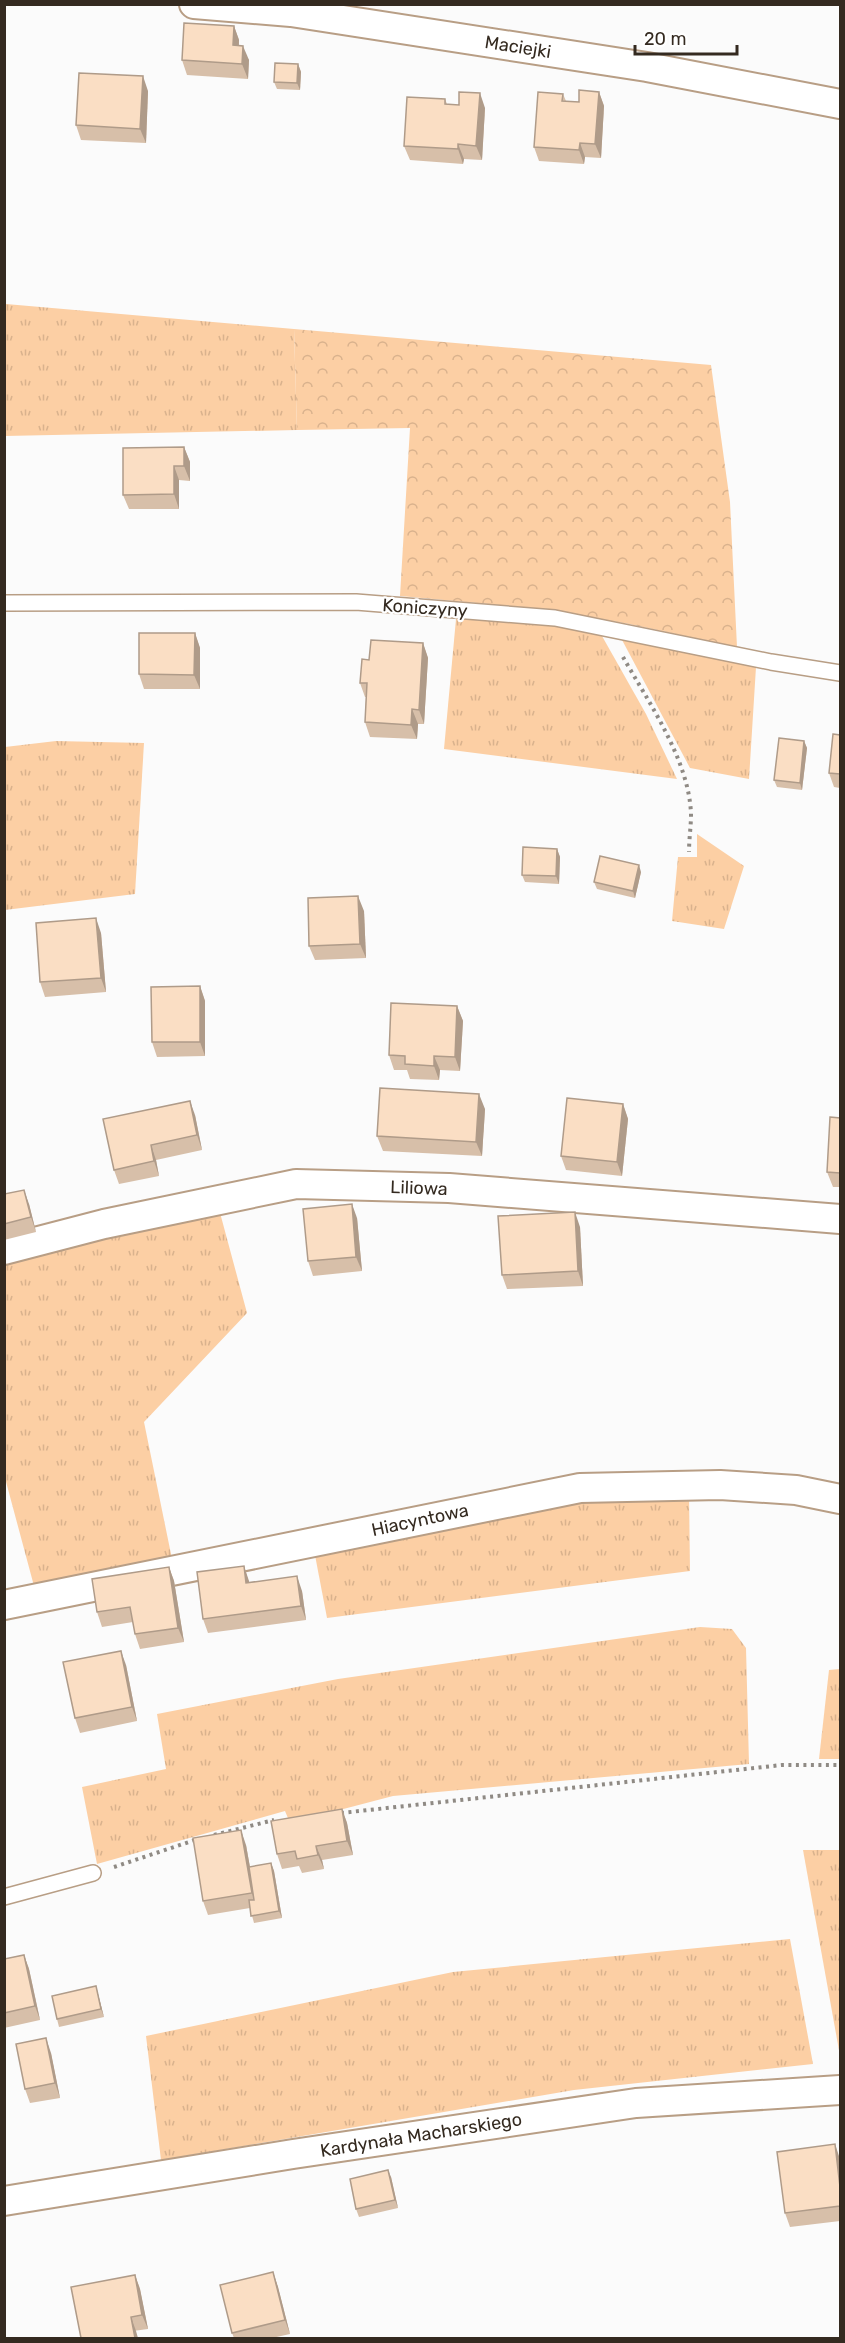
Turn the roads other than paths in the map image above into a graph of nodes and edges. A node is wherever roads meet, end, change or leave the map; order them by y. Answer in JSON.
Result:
{"nodes":[{"id":1,"x":194,"y":4,"type":"edge"},
{"id":2,"x":840,"y":104,"type":"edge"},
{"id":3,"x":4,"y":603,"type":"edge"},
{"id":4,"x":840,"y":673,"type":"edge"},
{"id":5,"x":840,"y":1219,"type":"edge"},
{"id":6,"x":4,"y":1250,"type":"edge"},
{"id":7,"x":840,"y":1499,"type":"edge"},
{"id":8,"x":4,"y":1605,"type":"edge"},
{"id":9,"x":93,"y":1874,"type":"road end"},
{"id":10,"x":4,"y":1897,"type":"edge"},
{"id":11,"x":840,"y":2090,"type":"edge"},
{"id":12,"x":4,"y":2201,"type":"edge"}],
"edges":[{"from":1,"to":2,"type":"street","name":"Maciejki"},
{"from":3,"to":4,"type":"lane","name":"Koniczyny"},
{"from":5,"to":6,"type":"street","name":"Liliowa"},
{"from":7,"to":8,"type":"street","name":"Hiacyntowa"},
{"from":9,"to":10,"type":"lane"},
{"from":11,"to":12,"type":"street","name":"Kardynała Macharskiego"}]}
